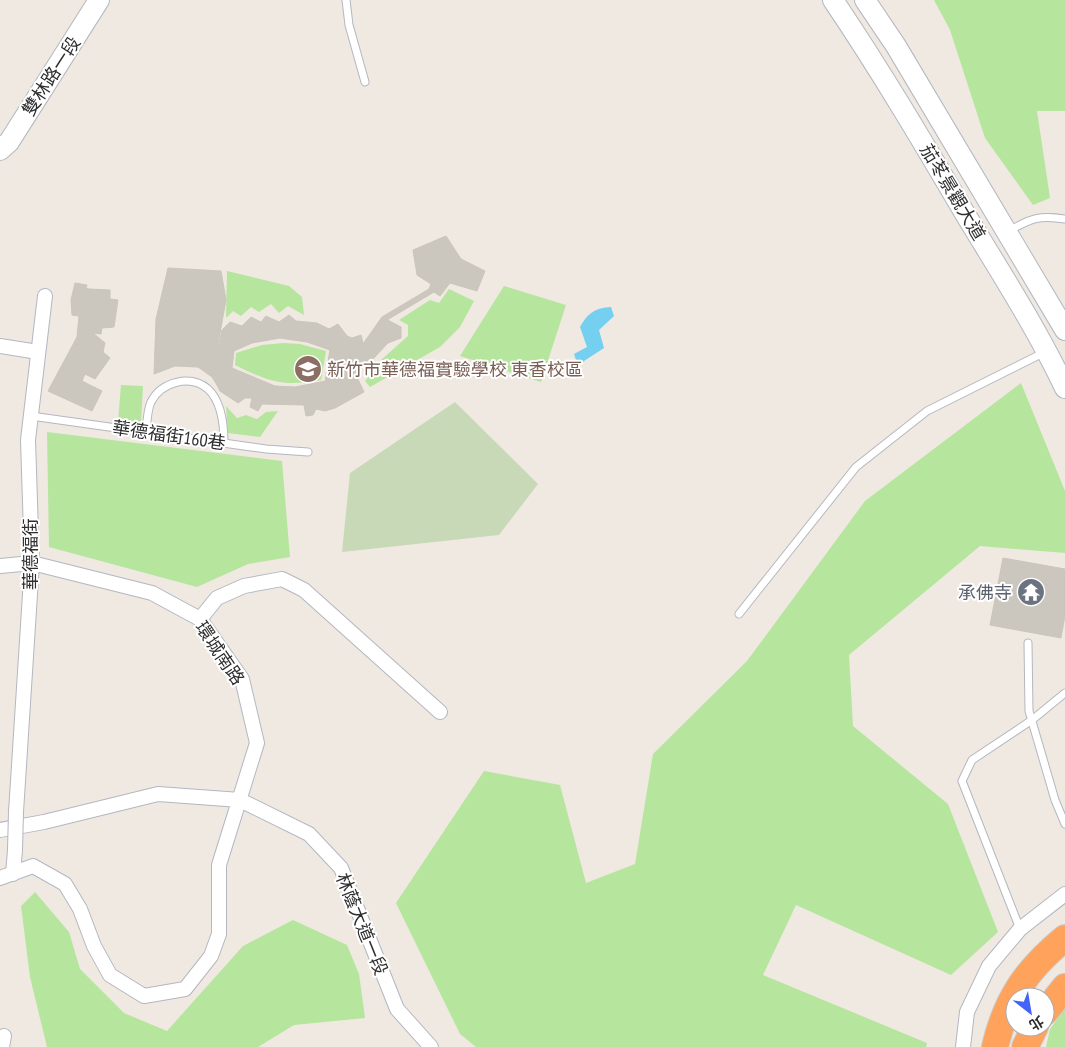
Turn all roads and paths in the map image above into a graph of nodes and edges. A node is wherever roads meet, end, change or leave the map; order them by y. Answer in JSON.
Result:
{"nodes":[{"id":1,"x":99,"y":0,"type":"edge"},
{"id":2,"x":346,"y":0,"type":"edge"},
{"id":3,"x":833,"y":0,"type":"edge"},
{"id":4,"x":865,"y":0,"type":"edge"},
{"id":5,"x":365,"y":82,"type":"dead end"},
{"id":6,"x":0,"y":150,"type":"edge"},
{"id":7,"x":1065,"y":219,"type":"edge"},
{"id":8,"x":1007,"y":232,"type":"junction"},
{"id":9,"x":45,"y":296,"type":"dead end"},
{"id":10,"x":1065,"y":330,"type":"edge"},
{"id":11,"x":0,"y":346,"type":"edge"},
{"id":12,"x":1047,"y":350,"type":"junction"},
{"id":13,"x":38,"y":352,"type":"junction"},
{"id":14,"x":1065,"y":388,"type":"edge"},
{"id":15,"x":31,"y":416,"type":"junction"},
{"id":16,"x":146,"y":432,"type":"junction"},
{"id":17,"x":224,"y":443,"type":"junction"},
{"id":18,"x":308,"y":452,"type":"dead end"},
{"id":19,"x":32,"y":563,"type":"junction"},
{"id":20,"x":0,"y":566,"type":"edge"},
{"id":21,"x":739,"y":614,"type":"dead end"},
{"id":22,"x":200,"y":618,"type":"junction"},
{"id":23,"x":1028,"y":644,"type":"dead end"},
{"id":24,"x":1065,"y":693,"type":"edge"},
{"id":25,"x":440,"y":712,"type":"dead end"},
{"id":26,"x":1032,"y":720,"type":"junction"},
{"id":27,"x":240,"y":800,"type":"junction"},
{"id":28,"x":1065,"y":824,"type":"edge"},
{"id":29,"x":0,"y":830,"type":"edge"},
{"id":30,"x":7,"y":876,"type":"edge"},
{"id":31,"x":1065,"y":894,"type":"edge"},
{"id":32,"x":1020,"y":929,"type":"junction"},
{"id":33,"x":1065,"y":938,"type":"edge"},
{"id":34,"x":1065,"y":973,"type":"edge"},
{"id":35,"x":1054,"y":987,"type":"edge"},
{"id":36,"x":1065,"y":987,"type":"edge"},
{"id":37,"x":1055,"y":1000,"type":"edge"},
{"id":38,"x":431,"y":1047,"type":"edge"},
{"id":39,"x":963,"y":1047,"type":"edge"},
{"id":40,"x":994,"y":1047,"type":"edge"}],
"edges":[{"from":1,"to":6,"type":"street","name":"雙林路一段"},
{"from":2,"to":5,"type":"lane"},
{"from":3,"to":12,"type":"street","name":"茄苳景觀大道"},
{"from":4,"to":8,"type":"street","name":"茄苳景觀大道"},
{"from":7,"to":8,"type":"lane"},
{"from":8,"to":10,"type":"street","name":"茄苳景觀大道"},
{"from":9,"to":13,"type":"street","name":"華德福街"},
{"from":11,"to":13,"type":"street"},
{"from":12,"to":14,"type":"street","name":"茄苳景觀大道"},
{"from":12,"to":21,"type":"lane"},
{"from":13,"to":15,"type":"street","name":"華德福街"},
{"from":15,"to":16,"type":"lane","name":"華德福街160巷"},
{"from":15,"to":19,"type":"street","name":"華德福街"},
{"from":16,"to":17,"type":"lane","name":"華德福街160巷"},
{"from":16,"to":17,"type":"lane"},
{"from":17,"to":18,"type":"lane","name":"華德福街160巷"},
{"from":19,"to":20,"type":"street","name":"環城南路"},
{"from":19,"to":22,"type":"street","name":"環城南路"},
{"from":19,"to":30,"type":"street","name":"華德福街","bridge":true},
{"from":22,"to":25,"type":"street"},
{"from":22,"to":27,"type":"street","name":"環城南路"},
{"from":23,"to":26,"type":"lane"},
{"from":24,"to":26,"type":"lane"},
{"from":26,"to":28,"type":"lane"},
{"from":26,"to":32,"type":"lane"},
{"from":27,"to":29,"type":"street","name":"林蔭大道一段"},
{"from":27,"to":30,"type":"street","name":"環城南路"},
{"from":27,"to":38,"type":"street","name":"林蔭大道一段"},
{"from":31,"to":32,"type":"street"},
{"from":32,"to":39,"type":"street"},
{"from":33,"to":40,"type":"highway"},
{"from":34,"to":35,"type":"highway"},
{"from":36,"to":37,"type":"highway"}]}
